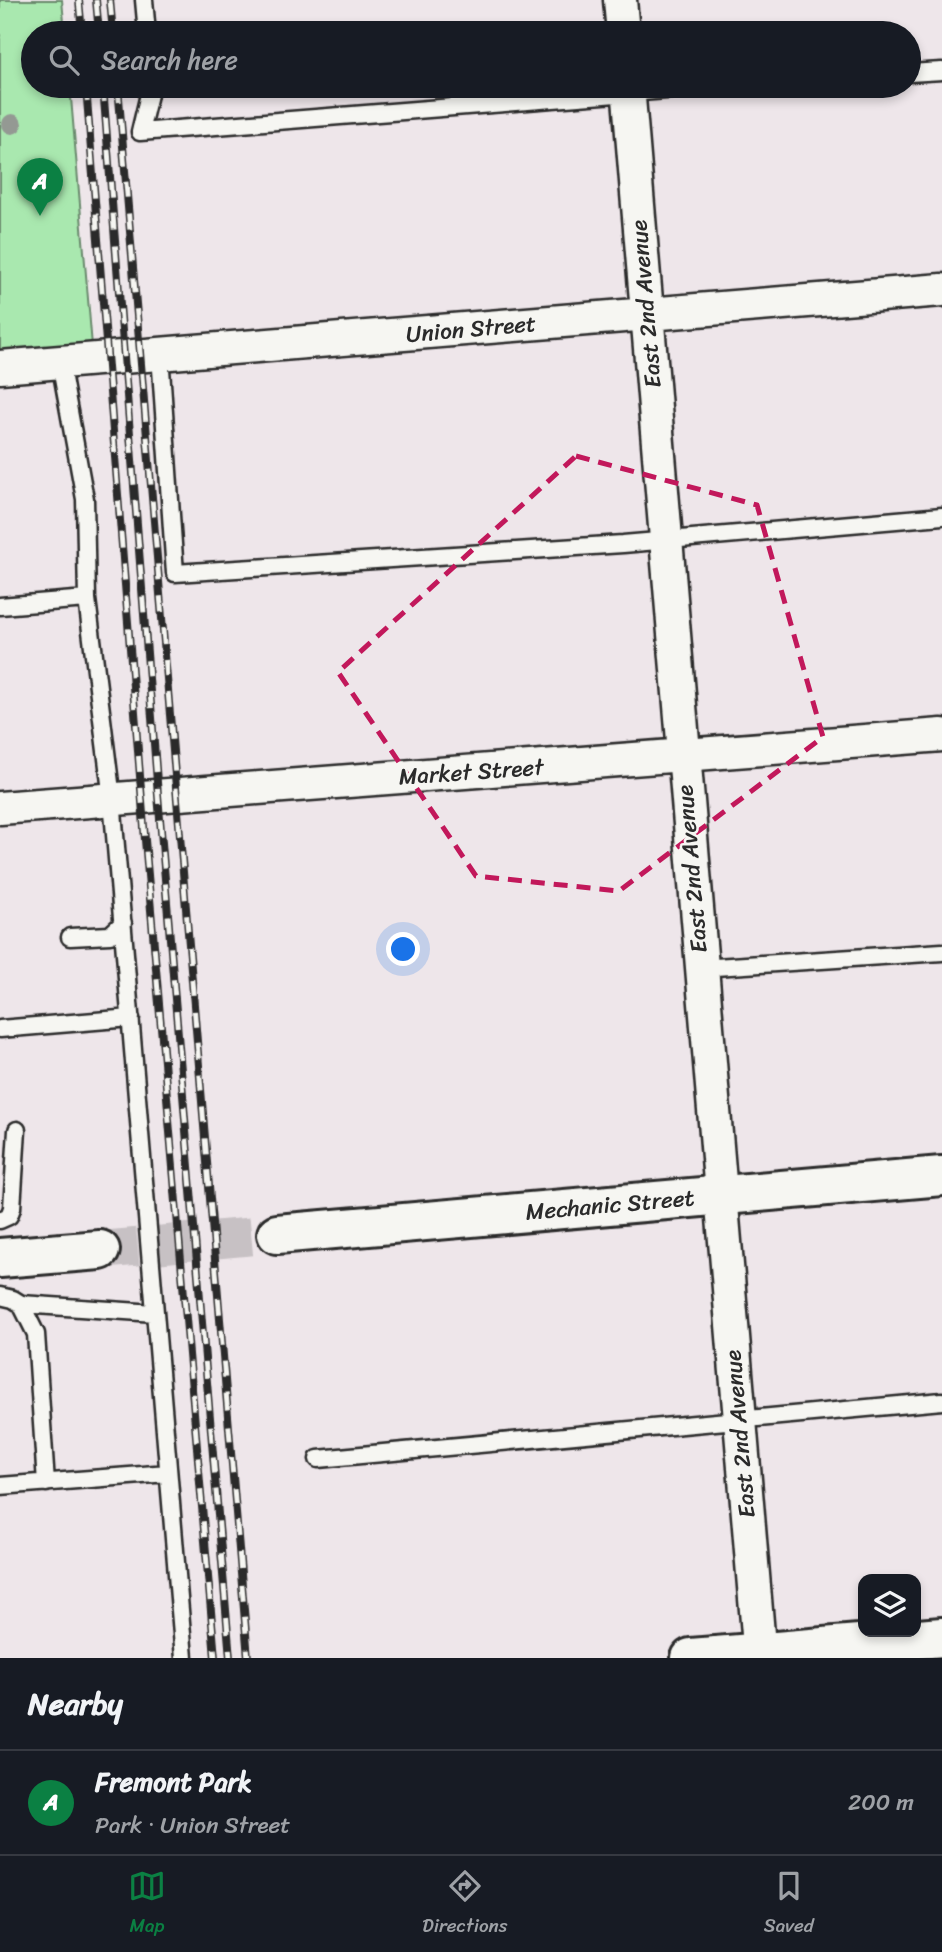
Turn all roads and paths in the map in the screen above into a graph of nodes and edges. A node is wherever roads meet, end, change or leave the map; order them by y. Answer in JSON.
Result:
{"nodes":[{"id":1,"x":144,"y":0,"type":"edge"},
{"id":2,"x":620,"y":0,"type":"edge"},
{"id":3,"x":146,"y":21,"type":"edge"},
{"id":4,"x":622,"y":21,"type":"edge"},
{"id":5,"x":942,"y":71,"type":"edge"},
{"id":6,"x":921,"y":72,"type":"edge"},
{"id":7,"x":148,"y":98,"type":"edge"},
{"id":8,"x":526,"y":98,"type":"edge"},
{"id":9,"x":629,"y":98,"type":"edge"},
{"id":10,"x":942,"y":290,"type":"edge"},
{"id":11,"x":647,"y":314,"type":"junction"},
{"id":12,"x":160,"y":354,"type":"junction"},
{"id":13,"x":60,"y":362,"type":"junction"},
{"id":14,"x":0,"y":367,"type":"edge"},
{"id":15,"x":942,"y":516,"type":"edge"},
{"id":16,"x":666,"y":539,"type":"junction"},
{"id":17,"x":87,"y":599,"type":"junction"},
{"id":18,"x":0,"y":606,"type":"edge"},
{"id":19,"x":942,"y":734,"type":"edge"},
{"id":20,"x":683,"y":757,"type":"junction"},
{"id":21,"x":113,"y":799,"type":"junction"},
{"id":22,"x":0,"y":808,"type":"edge"},
{"id":23,"x":123,"y":923,"type":"junction"},
{"id":24,"x":71,"y":937,"type":"dead end"},
{"id":25,"x":942,"y":951,"type":"edge"},
{"id":26,"x":700,"y":968,"type":"junction"},
{"id":27,"x":131,"y":1018,"type":"junction"},
{"id":28,"x":0,"y":1029,"type":"edge"},
{"id":29,"x":17,"y":1130,"type":"dead end"},
{"id":30,"x":942,"y":1176,"type":"edge"},
{"id":31,"x":719,"y":1195,"type":"junction"},
{"id":32,"x":0,"y":1220,"type":"edge"},
{"id":33,"x":277,"y":1234,"type":"tunnel mouth"},
{"id":34,"x":100,"y":1250,"type":"tunnel mouth"},
{"id":35,"x":0,"y":1258,"type":"edge"},
{"id":36,"x":0,"y":1296,"type":"edge"},
{"id":37,"x":21,"y":1304,"type":"junction"},
{"id":38,"x":155,"y":1313,"type":"junction"},
{"id":39,"x":942,"y":1401,"type":"edge"},
{"id":40,"x":739,"y":1419,"type":"junction"},
{"id":41,"x":318,"y":1459,"type":"dead end"},
{"id":42,"x":168,"y":1473,"type":"junction"},
{"id":43,"x":46,"y":1483,"type":"junction"},
{"id":44,"x":0,"y":1486,"type":"edge"},
{"id":45,"x":942,"y":1637,"type":"edge"},
{"id":46,"x":905,"y":1649,"type":"edge"},
{"id":47,"x":760,"y":1655,"type":"edge"},
{"id":48,"x":184,"y":1658,"type":"edge"},
{"id":49,"x":691,"y":1658,"type":"edge"}],
"edges":[{"from":1,"to":3,"type":"lane"},
{"from":2,"to":4,"type":"street"},
{"from":5,"to":6,"type":"lane"},
{"from":7,"to":8,"type":"lane"},
{"from":9,"to":11,"type":"street","name":"East 2nd Avenue"},
{"from":10,"to":11,"type":"street","name":"Union Street"},
{"from":11,"to":12,"type":"street","name":"Union Street"},
{"from":11,"to":16,"type":"street","name":"East 2nd Avenue"},
{"from":12,"to":13,"type":"street","name":"Union Street"},
{"from":12,"to":16,"type":"lane"},
{"from":13,"to":14,"type":"street","name":"Union Street"},
{"from":13,"to":17,"type":"lane"},
{"from":15,"to":16,"type":"lane"},
{"from":16,"to":20,"type":"street","name":"East 2nd Avenue"},
{"from":17,"to":18,"type":"lane"},
{"from":17,"to":21,"type":"lane"},
{"from":19,"to":20,"type":"street","name":"Market Street"},
{"from":20,"to":21,"type":"street","name":"Market Street"},
{"from":20,"to":26,"type":"street","name":"East 2nd Avenue"},
{"from":21,"to":22,"type":"street","name":"Market Street"},
{"from":21,"to":23,"type":"lane"},
{"from":23,"to":24,"type":"lane"},
{"from":23,"to":27,"type":"lane"},
{"from":25,"to":26,"type":"lane"},
{"from":26,"to":31,"type":"street","name":"East 2nd Avenue"},
{"from":27,"to":28,"type":"lane"},
{"from":27,"to":38,"type":"lane"},
{"from":29,"to":32,"type":"lane"},
{"from":30,"to":31,"type":"street","name":"Mechanic Street"},
{"from":31,"to":33,"type":"street","name":"Mechanic Street"},
{"from":31,"to":40,"type":"street","name":"East 2nd Avenue"},
{"from":34,"to":35,"type":"street"},
{"from":36,"to":37,"type":"lane"},
{"from":37,"to":38,"type":"lane"},
{"from":37,"to":43,"type":"lane"},
{"from":38,"to":42,"type":"lane"},
{"from":39,"to":40,"type":"lane"},
{"from":40,"to":41,"type":"lane"},
{"from":40,"to":47,"type":"street","name":"East 2nd Avenue"},
{"from":42,"to":43,"type":"lane"},
{"from":42,"to":48,"type":"lane"},
{"from":43,"to":44,"type":"lane"},
{"from":45,"to":46,"type":"street"},
{"from":46,"to":47,"type":"street"},
{"from":47,"to":49,"type":"street"}]}
